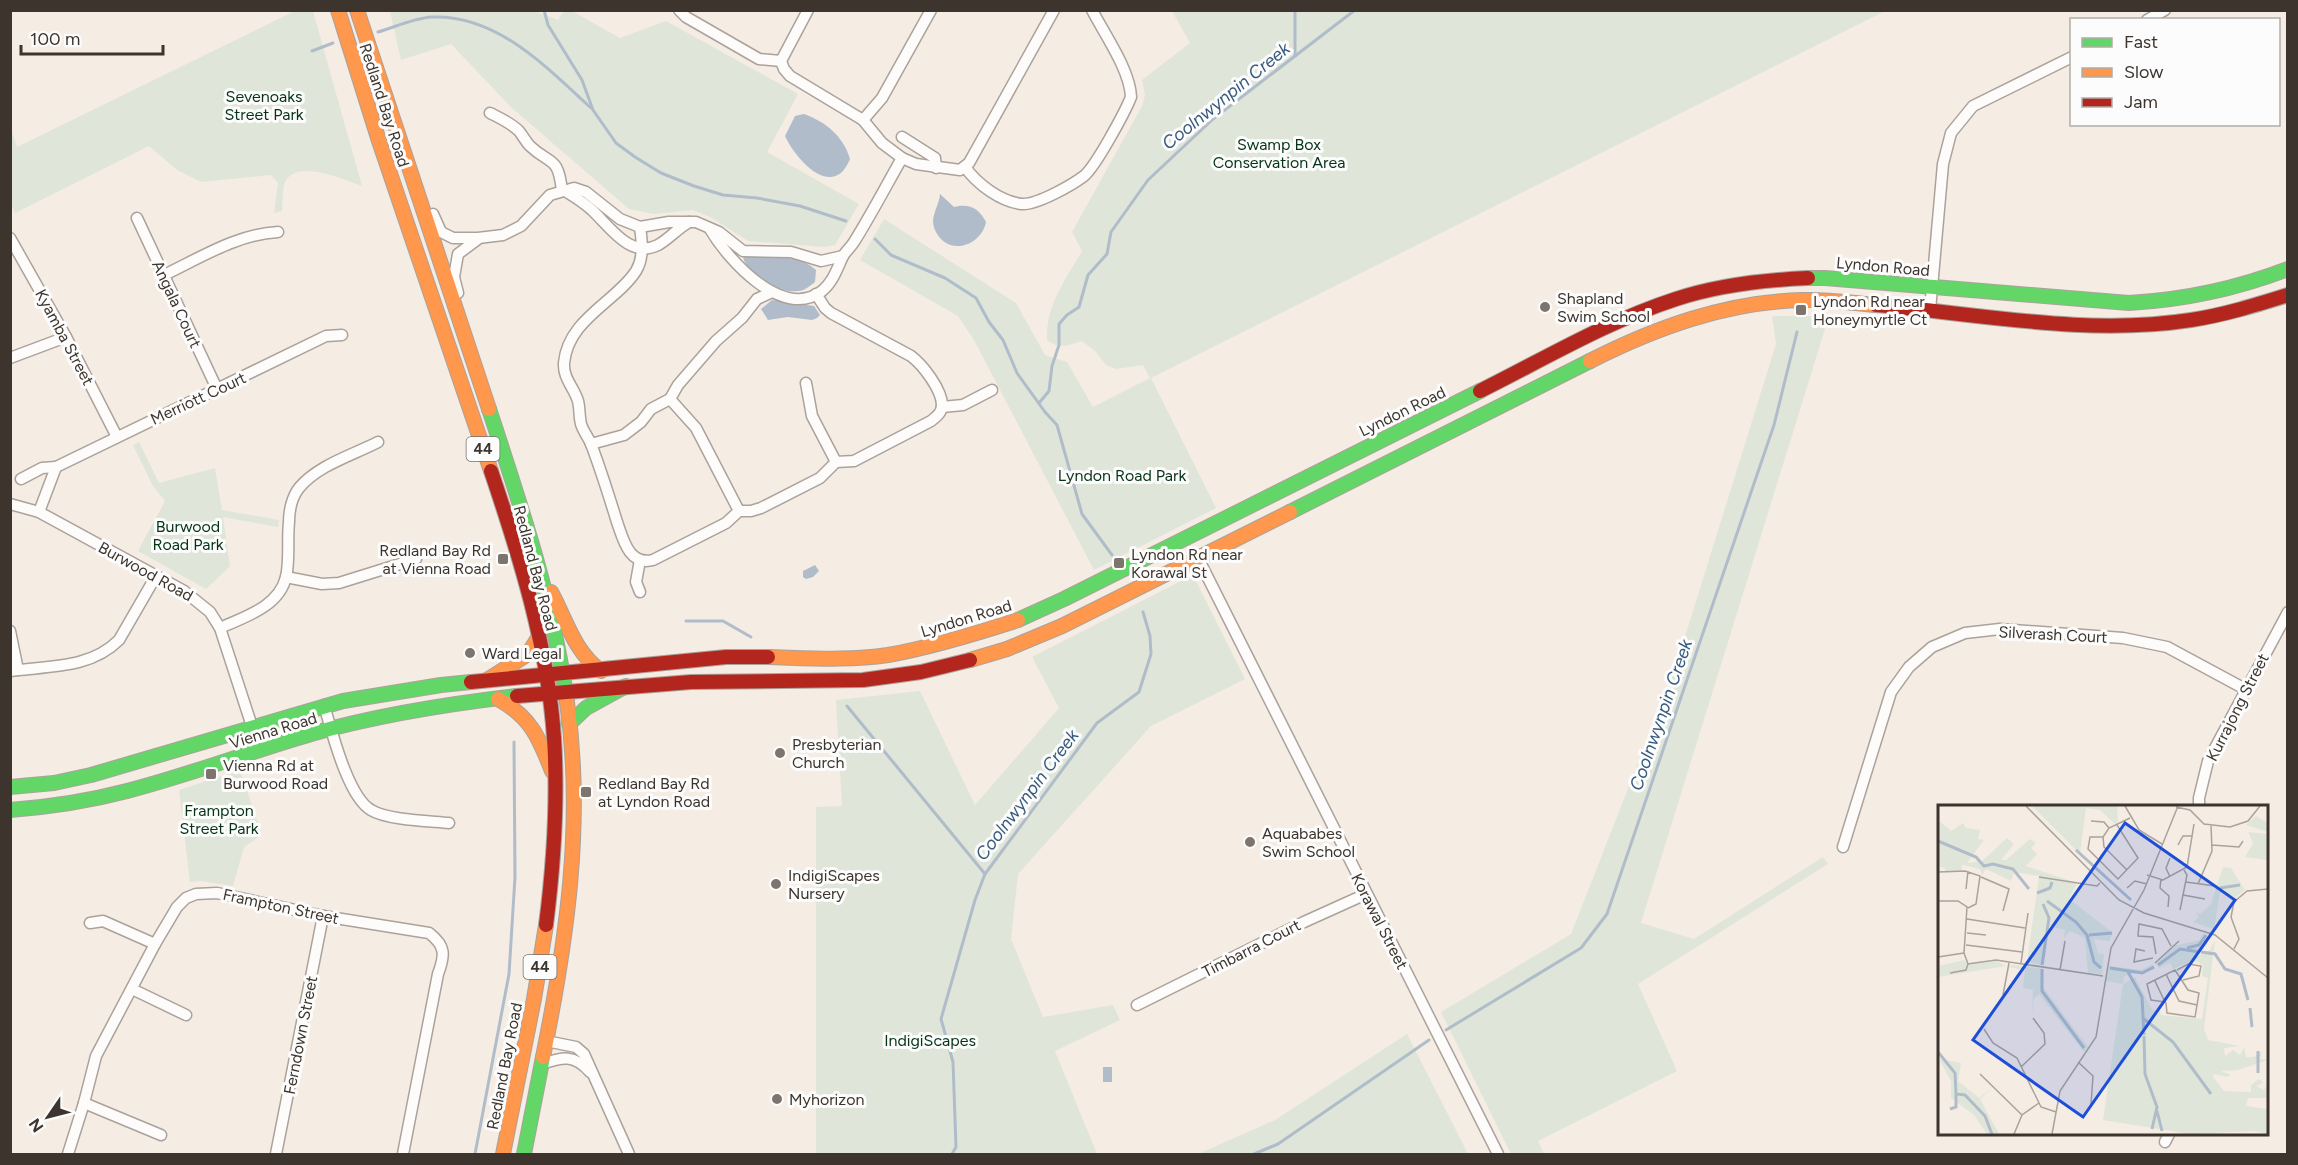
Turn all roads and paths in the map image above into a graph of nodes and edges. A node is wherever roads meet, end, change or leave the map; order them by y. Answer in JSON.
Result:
{"nodes":[{"id":1,"x":338,"y":10,"type":"edge"},
{"id":2,"x":357,"y":10,"type":"edge"},
{"id":3,"x":679,"y":10,"type":"edge"},
{"id":4,"x":808,"y":10,"type":"edge"},
{"id":5,"x":931,"y":10,"type":"edge"},
{"id":6,"x":1054,"y":10,"type":"edge"},
{"id":7,"x":1092,"y":10,"type":"edge"},
{"id":8,"x":2165,"y":10,"type":"edge"},
{"id":9,"x":2151,"y":18,"type":"edge"},
{"id":10,"x":2070,"y":58,"type":"edge"},
{"id":11,"x":781,"y":61,"type":"junction"},
{"id":12,"x":490,"y":114,"type":"dead end"},
{"id":13,"x":863,"y":120,"type":"junction"},
{"id":14,"x":393,"y":123,"type":"junction"},
{"id":15,"x":902,"y":137,"type":"dead end"},
{"id":16,"x":902,"y":158,"type":"junction"},
{"id":17,"x":965,"y":167,"type":"junction"},
{"id":18,"x":936,"y":168,"type":"junction"},
{"id":19,"x":563,"y":191,"type":"junction"},
{"id":20,"x":137,"y":218,"type":"dead end"},
{"id":21,"x":690,"y":221,"type":"junction"},
{"id":22,"x":640,"y":227,"type":"junction"},
{"id":23,"x":710,"y":229,"type":"junction"},
{"id":24,"x":278,"y":232,"type":"dead end"},
{"id":25,"x":10,"y":238,"type":"edge"},
{"id":26,"x":478,"y":238,"type":"junction"},
{"id":27,"x":642,"y":248,"type":"junction"},
{"id":28,"x":843,"y":256,"type":"junction"},
{"id":29,"x":821,"y":261,"type":"junction"},
{"id":30,"x":2288,"y":269,"type":"edge"},
{"id":31,"x":164,"y":275,"type":"junction"},
{"id":32,"x":834,"y":277,"type":"junction"},
{"id":33,"x":757,"y":284,"type":"junction"},
{"id":34,"x":1932,"y":286,"type":"junction"},
{"id":35,"x":771,"y":292,"type":"junction"},
{"id":36,"x":816,"y":294,"type":"junction"},
{"id":37,"x":2288,"y":295,"type":"edge"},
{"id":38,"x":757,"y":299,"type":"junction"},
{"id":39,"x":1930,"y":310,"type":"junction"},
{"id":40,"x":342,"y":335,"type":"dead end"},
{"id":41,"x":66,"y":337,"type":"junction"},
{"id":42,"x":10,"y":358,"type":"edge"},
{"id":43,"x":806,"y":383,"type":"dead end"},
{"id":44,"x":218,"y":389,"type":"junction"},
{"id":45,"x":992,"y":390,"type":"dead end"},
{"id":46,"x":484,"y":398,"type":"junction"},
{"id":47,"x":670,"y":399,"type":"junction"},
{"id":48,"x":942,"y":407,"type":"junction"},
{"id":49,"x":117,"y":436,"type":"junction"},
{"id":50,"x":378,"y":442,"type":"dead end"},
{"id":51,"x":591,"y":444,"type":"junction"},
{"id":52,"x":836,"y":462,"type":"junction"},
{"id":53,"x":56,"y":467,"type":"junction"},
{"id":54,"x":21,"y":479,"type":"dead end"},
{"id":55,"x":10,"y":504,"type":"edge"},
{"id":56,"x":739,"y":511,"type":"junction"},
{"id":57,"x":39,"y":512,"type":"junction"},
{"id":58,"x":1187,"y":537,"type":"junction"},
{"id":59,"x":1198,"y":558,"type":"junction"},
{"id":60,"x":417,"y":559,"type":"dead end"},
{"id":61,"x":640,"y":560,"type":"junction"},
{"id":62,"x":156,"y":576,"type":"junction"},
{"id":63,"x":286,"y":577,"type":"junction"},
{"id":64,"x":544,"y":581,"type":"junction"},
{"id":65,"x":640,"y":592,"type":"dead end"},
{"id":66,"x":2288,"y":612,"type":"edge"},
{"id":67,"x":220,"y":628,"type":"junction"},
{"id":68,"x":10,"y":631,"type":"edge"},
{"id":69,"x":538,"y":638,"type":"junction"},
{"id":70,"x":14,"y":671,"type":"edge"},
{"id":71,"x":601,"y":671,"type":"junction"},
{"id":72,"x":562,"y":674,"type":"junction"},
{"id":73,"x":546,"y":676,"type":"junction"},
{"id":74,"x":487,"y":680,"type":"junction"},
{"id":75,"x":626,"y":686,"type":"junction"},
{"id":76,"x":2245,"y":689,"type":"junction"},
{"id":77,"x":565,"y":692,"type":"junction"},
{"id":78,"x":549,"y":694,"type":"junction"},
{"id":79,"x":498,"y":699,"type":"junction"},
{"id":80,"x":324,"y":705,"type":"junction"},
{"id":81,"x":569,"y":724,"type":"junction"},
{"id":82,"x":252,"y":726,"type":"junction"},
{"id":83,"x":332,"y":729,"type":"junction"},
{"id":84,"x":260,"y":751,"type":"junction"},
{"id":85,"x":555,"y":777,"type":"junction"},
{"id":86,"x":10,"y":787,"type":"edge"},
{"id":87,"x":2199,"y":805,"type":"edge"},
{"id":88,"x":10,"y":810,"type":"edge"},
{"id":89,"x":449,"y":823,"type":"dead end"},
{"id":90,"x":1843,"y":847,"type":"dead end"},
{"id":91,"x":1366,"y":894,"type":"junction"},
{"id":92,"x":323,"y":916,"type":"junction"},
{"id":93,"x":90,"y":923,"type":"dead end"},
{"id":94,"x":155,"y":944,"type":"junction"},
{"id":95,"x":132,"y":989,"type":"junction"},
{"id":96,"x":1137,"y":1005,"type":"dead end"},
{"id":97,"x":186,"y":1015,"type":"dead end"},
{"id":98,"x":525,"y":1047,"type":"junction"},
{"id":99,"x":544,"y":1052,"type":"junction"},
{"id":100,"x":592,"y":1075,"type":"junction"},
{"id":101,"x":84,"y":1103,"type":"junction"},
{"id":102,"x":161,"y":1135,"type":"dead end"},
{"id":103,"x":68,"y":1155,"type":"edge"},
{"id":104,"x":276,"y":1155,"type":"edge"},
{"id":105,"x":403,"y":1155,"type":"edge"},
{"id":106,"x":503,"y":1155,"type":"edge"},
{"id":107,"x":524,"y":1155,"type":"edge"},
{"id":108,"x":629,"y":1155,"type":"edge"},
{"id":109,"x":1498,"y":1155,"type":"edge"}],
"edges":[{"from":1,"to":69,"type":"main road","name":"Redland Bay Road","number":"44"},
{"from":2,"to":14,"type":"main road","name":"Redland Bay Road","number":"44"},
{"from":3,"to":11,"type":"street"},
{"from":4,"to":11,"type":"street"},
{"from":5,"to":13,"type":"street"},
{"from":6,"to":17,"type":"street"},
{"from":7,"to":17,"type":"street"},
{"from":8,"to":9,"type":"street"},
{"from":10,"to":34,"type":"street"},
{"from":11,"to":13,"type":"street"},
{"from":12,"to":19,"type":"street"},
{"from":13,"to":16,"type":"street"},
{"from":14,"to":26,"type":"street"},
{"from":14,"to":46,"type":"main road","name":"Redland Bay Road","number":"44"},
{"from":15,"to":18,"type":"street"},
{"from":16,"to":18,"type":"street"},
{"from":16,"to":28,"type":"street"},
{"from":17,"to":18,"type":"street"},
{"from":19,"to":22,"type":"street"},
{"from":19,"to":26,"type":"street"},
{"from":19,"to":27,"type":"street"},
{"from":20,"to":31,"type":"street","name":"Angala Court"},
{"from":21,"to":22,"type":"street"},
{"from":21,"to":23,"type":"street"},
{"from":21,"to":27,"type":"street"},
{"from":22,"to":27,"type":"street"},
{"from":23,"to":29,"type":"street"},
{"from":23,"to":33,"type":"street"},
{"from":24,"to":31,"type":"street"},
{"from":25,"to":41,"type":"street","name":"Kyamba Street"},
{"from":26,"to":46,"type":"street"},
{"from":27,"to":51,"type":"street"},
{"from":28,"to":29,"type":"street"},
{"from":28,"to":32,"type":"street"},
{"from":29,"to":32,"type":"street"},
{"from":30,"to":34,"type":"main road","name":"Lyndon Road"},
{"from":31,"to":44,"type":"street","name":"Angala Court"},
{"from":32,"to":36,"type":"street"},
{"from":33,"to":35,"type":"street"},
{"from":33,"to":38,"type":"street"},
{"from":34,"to":39,"type":"street"},
{"from":34,"to":58,"type":"main road","name":"Lyndon Road"},
{"from":35,"to":36,"type":"street"},
{"from":35,"to":38,"type":"street"},
{"from":36,"to":48,"type":"street"},
{"from":37,"to":39,"type":"main road"},
{"from":38,"to":47,"type":"street"},
{"from":39,"to":59,"type":"main road"},
{"from":40,"to":44,"type":"street","name":"Merriott Court"},
{"from":41,"to":42,"type":"street"},
{"from":41,"to":49,"type":"street","name":"Kyamba Street"},
{"from":43,"to":52,"type":"street"},
{"from":44,"to":49,"type":"street","name":"Merriott Court"},
{"from":45,"to":48,"type":"street"},
{"from":46,"to":64,"type":"main road","name":"Redland Bay Road","number":"44"},
{"from":47,"to":51,"type":"street"},
{"from":47,"to":56,"type":"street"},
{"from":48,"to":52,"type":"street"},
{"from":49,"to":53,"type":"street","name":"Merriott Court"},
{"from":50,"to":63,"type":"street"},
{"from":51,"to":61,"type":"street"},
{"from":52,"to":56,"type":"street"},
{"from":53,"to":54,"type":"street","name":"Merriott Court"},
{"from":53,"to":57,"type":"street"},
{"from":55,"to":57,"type":"street","name":"Burwood Road"},
{"from":56,"to":61,"type":"street"},
{"from":57,"to":62,"type":"street","name":"Burwood Road"},
{"from":58,"to":59,"type":"main road"},
{"from":58,"to":71,"type":"main road","name":"Lyndon Road"},
{"from":59,"to":75,"type":"main road"},
{"from":59,"to":91,"type":"street","name":"Korawal Street"},
{"from":60,"to":63,"type":"street"},
{"from":61,"to":65,"type":"street"},
{"from":62,"to":67,"type":"street","name":"Burwood Road"},
{"from":62,"to":70,"type":"street"},
{"from":63,"to":67,"type":"street"},
{"from":64,"to":71,"type":"main road"},
{"from":64,"to":72,"type":"main road","name":"Redland Bay Road","number":"44"},
{"from":66,"to":76,"type":"street","name":"Kurrajong Street"},
{"from":67,"to":82,"type":"street","name":"Burwood Road"},
{"from":68,"to":70,"type":"street"},
{"from":69,"to":73,"type":"main road","name":"Redland Bay Road","number":"44"},
{"from":69,"to":74,"type":"main road"},
{"from":71,"to":72,"type":"main road","name":"Lyndon Road"},
{"from":72,"to":73,"type":"main road","name":"Lyndon Road"},
{"from":72,"to":77,"type":"main road","name":"Redland Bay Road","number":"44"},
{"from":73,"to":74,"type":"main road","name":"Vienna Road"},
{"from":73,"to":78,"type":"main road","name":"Redland Bay Road","number":"44"},
{"from":74,"to":80,"type":"main road","name":"Vienna Road"},
{"from":75,"to":77,"type":"main road"},
{"from":75,"to":81,"type":"main road"},
{"from":76,"to":87,"type":"street","name":"Kurrajong Street"},
{"from":76,"to":90,"type":"street","name":"Silverash Court"},
{"from":77,"to":78,"type":"main road"},
{"from":77,"to":81,"type":"main road","name":"Redland Bay Road","number":"44"},
{"from":78,"to":79,"type":"main road","name":"Vienna Road"},
{"from":78,"to":85,"type":"main road","name":"Redland Bay Road","number":"44"},
{"from":79,"to":83,"type":"main road","name":"Vienna Road"},
{"from":79,"to":85,"type":"main road"},
{"from":80,"to":82,"type":"main road","name":"Vienna Road"},
{"from":80,"to":83,"type":"street"},
{"from":81,"to":99,"type":"main road","name":"Redland Bay Road","number":"44"},
{"from":82,"to":84,"type":"street","name":"Burwood Road"},
{"from":82,"to":86,"type":"main road","name":"Vienna Road"},
{"from":83,"to":84,"type":"main road","name":"Vienna Road"},
{"from":83,"to":89,"type":"street"},
{"from":84,"to":88,"type":"main road","name":"Vienna Road"},
{"from":85,"to":98,"type":"main road","name":"Redland Bay Road","number":"44"},
{"from":91,"to":96,"type":"street","name":"Timbarra Court"},
{"from":91,"to":109,"type":"street","name":"Korawal Street"},
{"from":92,"to":94,"type":"street","name":"Frampton Street"},
{"from":92,"to":104,"type":"street","name":"Ferndown Street"},
{"from":92,"to":105,"type":"street","name":"Frampton Street"},
{"from":93,"to":94,"type":"street"},
{"from":94,"to":95,"type":"street","name":"Frampton Street"},
{"from":95,"to":97,"type":"street"},
{"from":95,"to":101,"type":"street","name":"Frampton Street"},
{"from":98,"to":99,"type":"main road"},
{"from":98,"to":106,"type":"main road","name":"Redland Bay Road","number":"44"},
{"from":99,"to":100,"type":"street"},
{"from":99,"to":100,"type":"street"},
{"from":99,"to":107,"type":"main road","name":"Redland Bay Road","number":"44"},
{"from":100,"to":108,"type":"street"},
{"from":101,"to":102,"type":"street"},
{"from":101,"to":103,"type":"street","name":"Frampton Street"}]}
